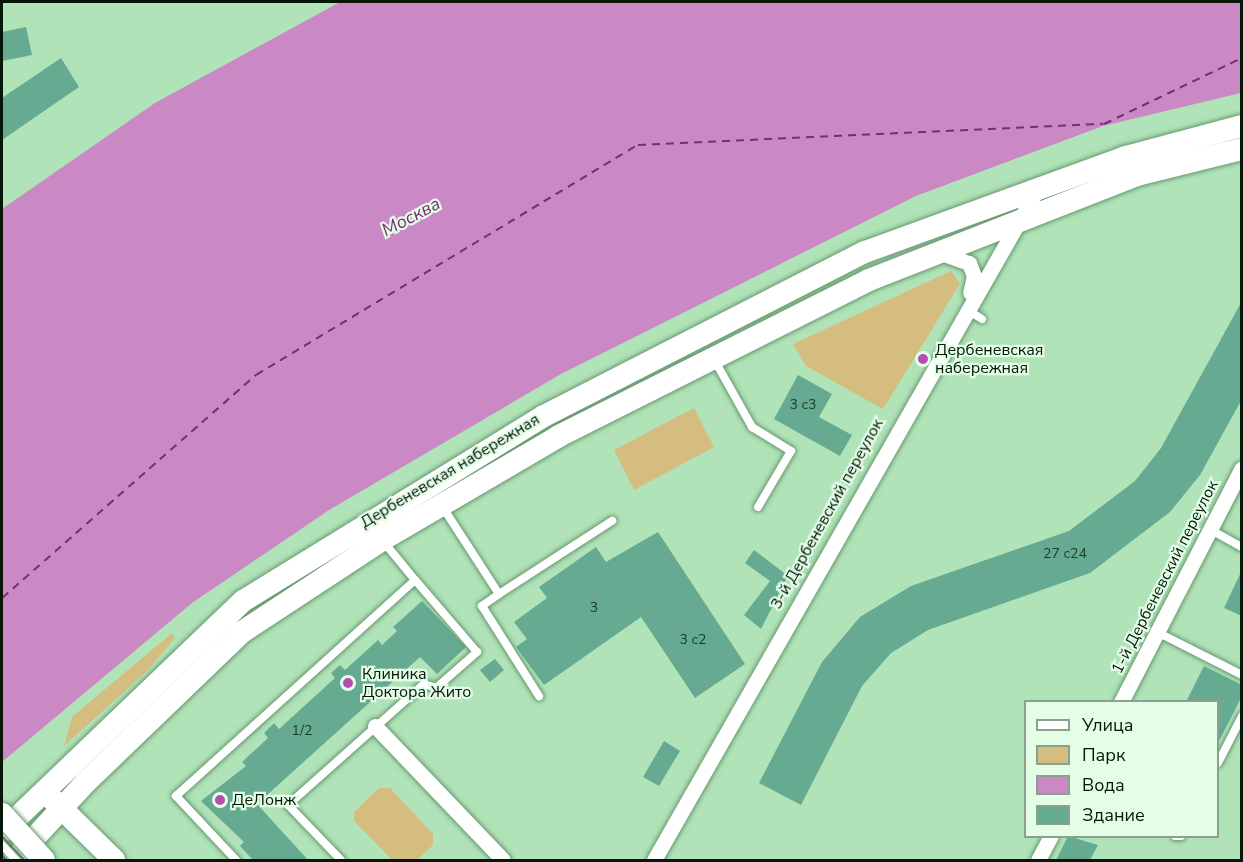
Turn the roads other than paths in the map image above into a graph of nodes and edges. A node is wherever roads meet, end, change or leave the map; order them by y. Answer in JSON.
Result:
{"nodes":[{"id":1,"x":1242,"y":126,"type":"edge"},
{"id":2,"x":1242,"y":149,"type":"edge"},
{"id":3,"x":1038,"y":188,"type":"junction"},
{"id":4,"x":1020,"y":218,"type":"junction"},
{"id":5,"x":929,"y":255,"type":"junction"},
{"id":6,"x":965,"y":309,"type":"junction"},
{"id":7,"x":982,"y":319,"type":"dead end"},
{"id":8,"x":715,"y":361,"type":"junction"},
{"id":9,"x":1241,"y":470,"type":"edge"},
{"id":10,"x":441,"y":505,"type":"junction"},
{"id":11,"x":758,"y":507,"type":"dead end"},
{"id":12,"x":612,"y":521,"type":"dead end"},
{"id":13,"x":1211,"y":531,"type":"junction"},
{"id":14,"x":382,"y":540,"type":"junction"},
{"id":15,"x":1242,"y":547,"type":"edge"},
{"id":16,"x":415,"y":580,"type":"junction"},
{"id":17,"x":499,"y":594,"type":"junction"},
{"id":18,"x":1157,"y":632,"type":"junction"},
{"id":19,"x":1242,"y":675,"type":"edge"},
{"id":20,"x":539,"y":696,"type":"dead end"},
{"id":21,"x":1122,"y":700,"type":"edge"},
{"id":22,"x":1242,"y":716,"type":"edge"},
{"id":23,"x":375,"y":726,"type":"junction"},
{"id":24,"x":1219,"y":761,"type":"edge"},
{"id":25,"x":42,"y":790,"type":"junction"},
{"id":26,"x":61,"y":807,"type":"junction"},
{"id":27,"x":2,"y":814,"type":"edge"},
{"id":28,"x":2,"y":832,"type":"edge"},
{"id":29,"x":1050,"y":838,"type":"edge"},
{"id":30,"x":13,"y":855,"type":"edge"},
{"id":31,"x":44,"y":861,"type":"edge"},
{"id":32,"x":114,"y":861,"type":"edge"},
{"id":33,"x":236,"y":861,"type":"edge"},
{"id":34,"x":341,"y":861,"type":"edge"},
{"id":35,"x":503,"y":861,"type":"edge"},
{"id":36,"x":654,"y":861,"type":"edge"},
{"id":37,"x":1038,"y":861,"type":"edge"}],
"edges":[{"from":1,"to":3,"type":"main road","name":"Дербеневская набережная"},
{"from":2,"to":4,"type":"main road","name":"Дербеневская набережная"},
{"from":3,"to":4,"type":"street","name":"3-й Дербеневский переулок"},
{"from":3,"to":25,"type":"main road","name":"Дербеневская набережная"},
{"from":4,"to":5,"type":"main road","name":"Дербеневская набережная"},
{"from":4,"to":6,"type":"street","name":"3-й Дербеневский переулок"},
{"from":5,"to":6,"type":"street"},
{"from":5,"to":8,"type":"main road","name":"Дербеневская набережная"},
{"from":6,"to":7,"type":"lane"},
{"from":6,"to":36,"type":"street","name":"3-й Дербеневский переулок"},
{"from":8,"to":10,"type":"main road","name":"Дербеневская набережная"},
{"from":8,"to":11,"type":"lane"},
{"from":9,"to":13,"type":"street","name":"1-й Дербеневский переулок"},
{"from":10,"to":14,"type":"main road","name":"Дербеневская набережная"},
{"from":10,"to":17,"type":"lane"},
{"from":12,"to":17,"type":"lane"},
{"from":13,"to":15,"type":"lane"},
{"from":13,"to":18,"type":"street","name":"1-й Дербеневский переулок"},
{"from":14,"to":16,"type":"lane"},
{"from":14,"to":26,"type":"main road","name":"Дербеневская набережная"},
{"from":16,"to":23,"type":"lane"},
{"from":16,"to":33,"type":"lane"},
{"from":17,"to":20,"type":"lane"},
{"from":18,"to":19,"type":"lane"},
{"from":18,"to":21,"type":"street","name":"1-й Дербеневский переулок"},
{"from":22,"to":24,"type":"lane"},
{"from":23,"to":34,"type":"lane"},
{"from":23,"to":35,"type":"street"},
{"from":25,"to":26,"type":"main road"},
{"from":25,"to":28,"type":"main road","name":"Дербеневская набережная"},
{"from":26,"to":30,"type":"main road","name":"Дербеневская набережная"},
{"from":26,"to":32,"type":"main road"},
{"from":27,"to":31,"type":"main road","bridge":true},
{"from":29,"to":37,"type":"street"}]}
